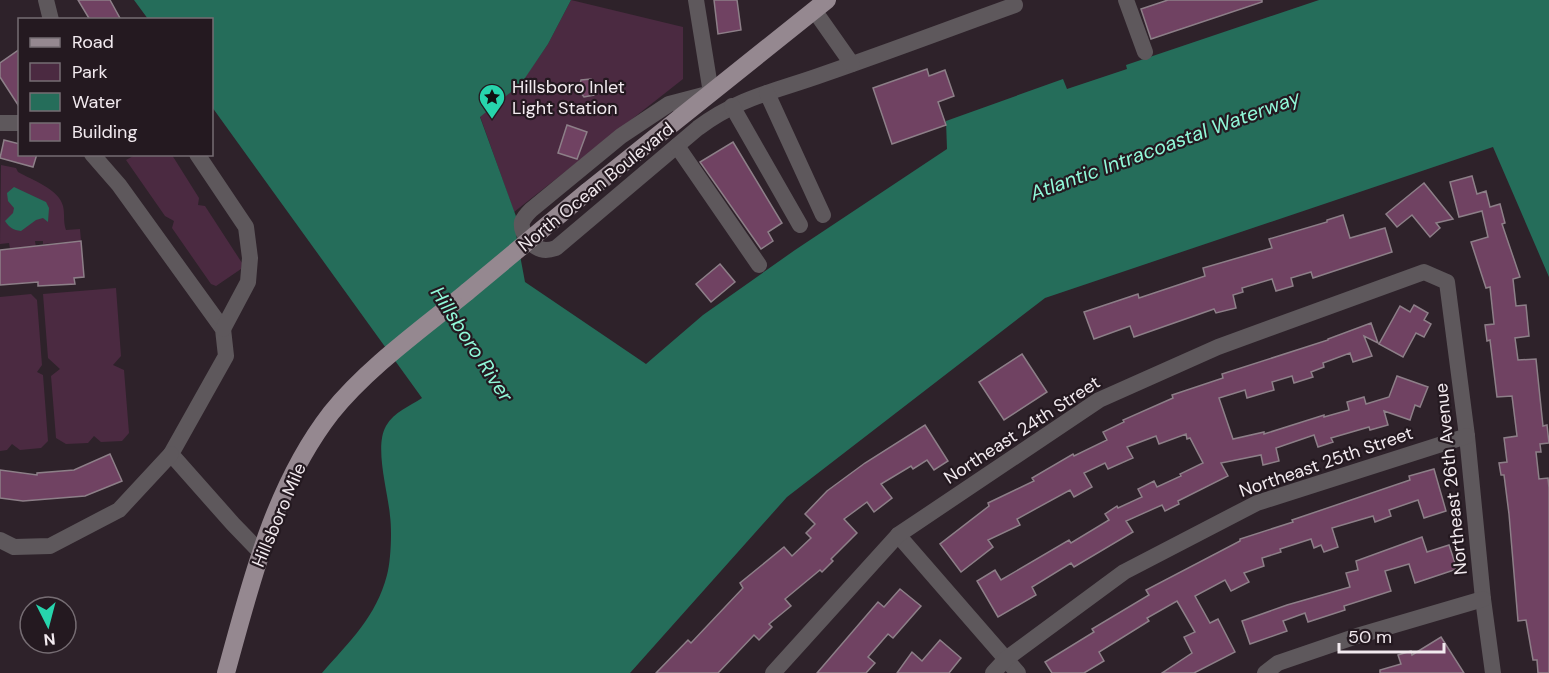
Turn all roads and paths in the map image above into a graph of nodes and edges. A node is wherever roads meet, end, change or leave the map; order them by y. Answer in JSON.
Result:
{"nodes":[{"id":1,"x":46,"y":0,"type":"edge"},
{"id":2,"x":696,"y":0,"type":"edge"},
{"id":3,"x":1126,"y":0,"type":"edge"},
{"id":4,"x":821,"y":5,"type":"edge"},
{"id":5,"x":1015,"y":5,"type":"dead end"},
{"id":6,"x":50,"y":18,"type":"edge"},
{"id":7,"x":1145,"y":52,"type":"dead end"},
{"id":8,"x":852,"y":64,"type":"junction"},
{"id":9,"x":711,"y":93,"type":"junction"},
{"id":10,"x":767,"y":93,"type":"junction"},
{"id":11,"x":732,"y":106,"type":"junction"},
{"id":12,"x":0,"y":123,"type":"edge"},
{"id":13,"x":18,"y":123,"type":"edge"},
{"id":14,"x":677,"y":146,"type":"junction"},
{"id":15,"x":94,"y":156,"type":"edge"},
{"id":16,"x":198,"y":156,"type":"edge"},
{"id":17,"x":823,"y":215,"type":"dead end"},
{"id":18,"x":800,"y":225,"type":"dead end"},
{"id":19,"x":759,"y":265,"type":"dead end"},
{"id":20,"x":1448,"y":282,"type":"joint"},
{"id":21,"x":223,"y":329,"type":"junction"},
{"id":22,"x":366,"y":376,"type":"joint"},
{"id":23,"x":1467,"y":436,"type":"junction"},
{"id":24,"x":171,"y":454,"type":"junction"},
{"id":25,"x":898,"y":536,"type":"junction"},
{"id":26,"x":0,"y":540,"type":"edge"},
{"id":27,"x":260,"y":552,"type":"junction"},
{"id":28,"x":1483,"y":599,"type":"junction"},
{"id":29,"x":1006,"y":659,"type":"junction"},
{"id":30,"x":1275,"y":670,"type":"edge"},
{"id":31,"x":226,"y":673,"type":"edge"},
{"id":32,"x":773,"y":673,"type":"edge"},
{"id":33,"x":993,"y":673,"type":"edge"},
{"id":34,"x":1018,"y":673,"type":"edge"},
{"id":35,"x":1493,"y":673,"type":"edge"}],
"edges":[{"from":1,"to":6,"type":"street"},
{"from":2,"to":9,"type":"street"},
{"from":3,"to":7,"type":"street"},
{"from":4,"to":8,"type":"street"},
{"from":4,"to":9,"type":"main road","name":"North Ocean Boulevard"},
{"from":5,"to":8,"type":"street"},
{"from":8,"to":10,"type":"street"},
{"from":9,"to":14,"type":"street"},
{"from":9,"to":22,"type":"main road","name":"North Ocean Boulevard","bridge":true},
{"from":10,"to":11,"type":"street"},
{"from":10,"to":17,"type":"street"},
{"from":11,"to":14,"type":"street"},
{"from":11,"to":18,"type":"street"},
{"from":12,"to":13,"type":"street"},
{"from":14,"to":19,"type":"street"},
{"from":15,"to":21,"type":"street"},
{"from":16,"to":21,"type":"street"},
{"from":20,"to":23,"type":"street","name":"Northeast 26th Avenue"},
{"from":20,"to":25,"type":"street","name":"Northeast 24th Street"},
{"from":21,"to":24,"type":"street"},
{"from":22,"to":27,"type":"main road","name":"Hillsboro Mile"},
{"from":23,"to":28,"type":"street","name":"Northeast 26th Avenue"},
{"from":23,"to":29,"type":"street","name":"Northeast 25th Street"},
{"from":24,"to":26,"type":"street"},
{"from":24,"to":27,"type":"street"},
{"from":25,"to":29,"type":"street"},
{"from":25,"to":32,"type":"street","name":"Northeast 24th Street"},
{"from":27,"to":31,"type":"main road","name":"Hillsboro Mile"},
{"from":28,"to":30,"type":"street"},
{"from":28,"to":35,"type":"street","name":"Northeast 26th Avenue"},
{"from":29,"to":33,"type":"street","name":"Northeast 25th Street"},
{"from":29,"to":34,"type":"street"}]}
